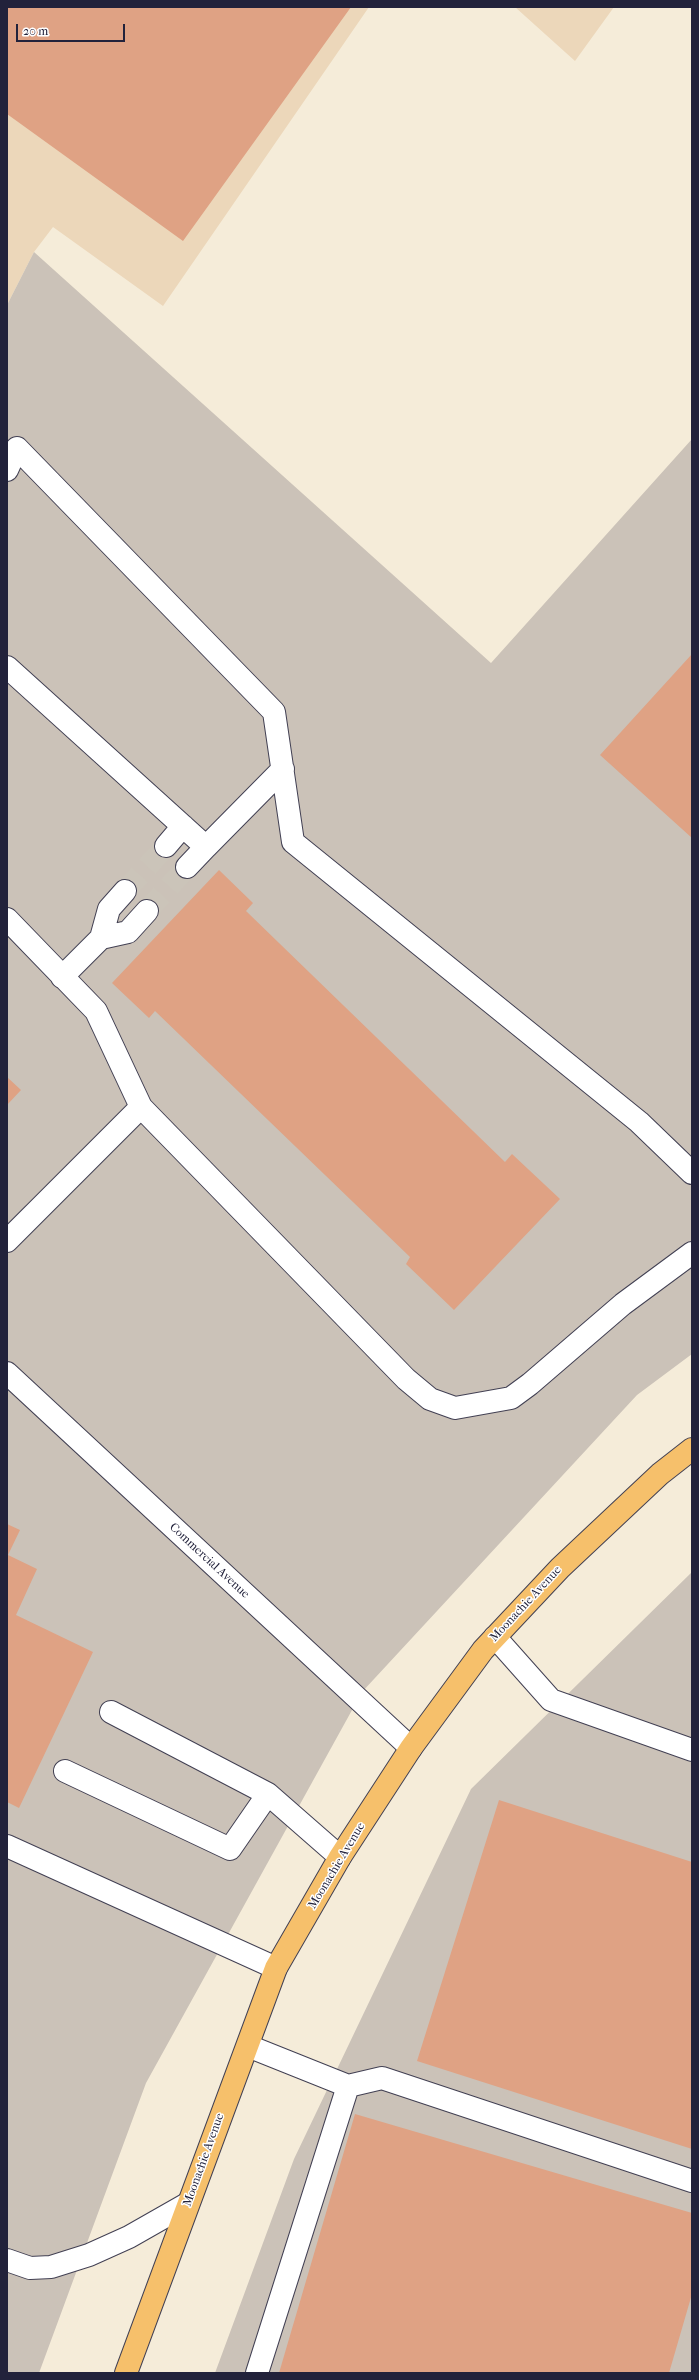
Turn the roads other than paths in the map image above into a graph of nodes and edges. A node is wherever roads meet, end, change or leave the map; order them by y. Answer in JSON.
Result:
{"nodes":[{"id":1,"x":7,"y":470,"type":"edge"},
{"id":2,"x":7,"y":666,"type":"edge"},
{"id":3,"x":283,"y":769,"type":"junction"},
{"id":4,"x":183,"y":826,"type":"junction"},
{"id":5,"x":166,"y":846,"type":"tunnel mouth"},
{"id":6,"x":206,"y":847,"type":"junction"},
{"id":7,"x":187,"y":867,"type":"tunnel mouth"},
{"id":8,"x":125,"y":891,"type":"tunnel mouth"},
{"id":9,"x":147,"y":911,"type":"tunnel mouth"},
{"id":10,"x":7,"y":919,"type":"edge"},
{"id":11,"x":101,"y":938,"type":"junction"},
{"id":12,"x":62,"y":977,"type":"junction"},
{"id":13,"x":140,"y":1107,"type":"junction"},
{"id":14,"x":692,"y":1173,"type":"edge"},
{"id":15,"x":7,"y":1241,"type":"edge"},
{"id":16,"x":692,"y":1253,"type":"edge"},
{"id":17,"x":7,"y":1373,"type":"edge"},
{"id":18,"x":692,"y":1449,"type":"edge"},
{"id":19,"x":495,"y":1637,"type":"junction"},
{"id":20,"x":111,"y":1712,"type":"dead end"},
{"id":21,"x":411,"y":1748,"type":"junction"},
{"id":22,"x":692,"y":1750,"type":"edge"},
{"id":23,"x":65,"y":1771,"type":"dead end"},
{"id":24,"x":268,"y":1794,"type":"junction"},
{"id":25,"x":7,"y":1846,"type":"edge"},
{"id":26,"x":340,"y":1857,"type":"junction"},
{"id":27,"x":276,"y":1968,"type":"junction"},
{"id":28,"x":248,"y":2046,"type":"junction"},
{"id":29,"x":348,"y":2086,"type":"junction"},
{"id":30,"x":692,"y":2181,"type":"edge"},
{"id":31,"x":188,"y":2204,"type":"junction"},
{"id":32,"x":7,"y":2260,"type":"edge"},
{"id":33,"x":126,"y":2373,"type":"edge"},
{"id":34,"x":257,"y":2373,"type":"edge"}],
"edges":[{"from":1,"to":3,"type":"street"},
{"from":2,"to":4,"type":"street"},
{"from":3,"to":6,"type":"street"},
{"from":3,"to":14,"type":"street"},
{"from":4,"to":5,"type":"street"},
{"from":4,"to":6,"type":"street"},
{"from":6,"to":7,"type":"street"},
{"from":8,"to":11,"type":"street"},
{"from":9,"to":11,"type":"street"},
{"from":10,"to":12,"type":"street"},
{"from":11,"to":12,"type":"street"},
{"from":12,"to":13,"type":"street"},
{"from":13,"to":15,"type":"street"},
{"from":13,"to":16,"type":"street"},
{"from":17,"to":21,"type":"street","name":"Commercial Avenue"},
{"from":18,"to":19,"type":"main road","name":"Moonachie Avenue"},
{"from":19,"to":21,"type":"main road","name":"Moonachie Avenue"},
{"from":19,"to":22,"type":"street"},
{"from":20,"to":24,"type":"street"},
{"from":21,"to":26,"type":"main road","name":"Moonachie Avenue"},
{"from":23,"to":24,"type":"street"},
{"from":24,"to":26,"type":"street"},
{"from":25,"to":27,"type":"street"},
{"from":26,"to":27,"type":"main road","name":"Moonachie Avenue"},
{"from":27,"to":28,"type":"main road","name":"Moonachie Avenue"},
{"from":28,"to":29,"type":"street"},
{"from":28,"to":31,"type":"main road","name":"Moonachie Avenue"},
{"from":29,"to":30,"type":"street"},
{"from":29,"to":34,"type":"street"},
{"from":31,"to":32,"type":"street"},
{"from":31,"to":33,"type":"main road","name":"Moonachie Avenue"}]}
